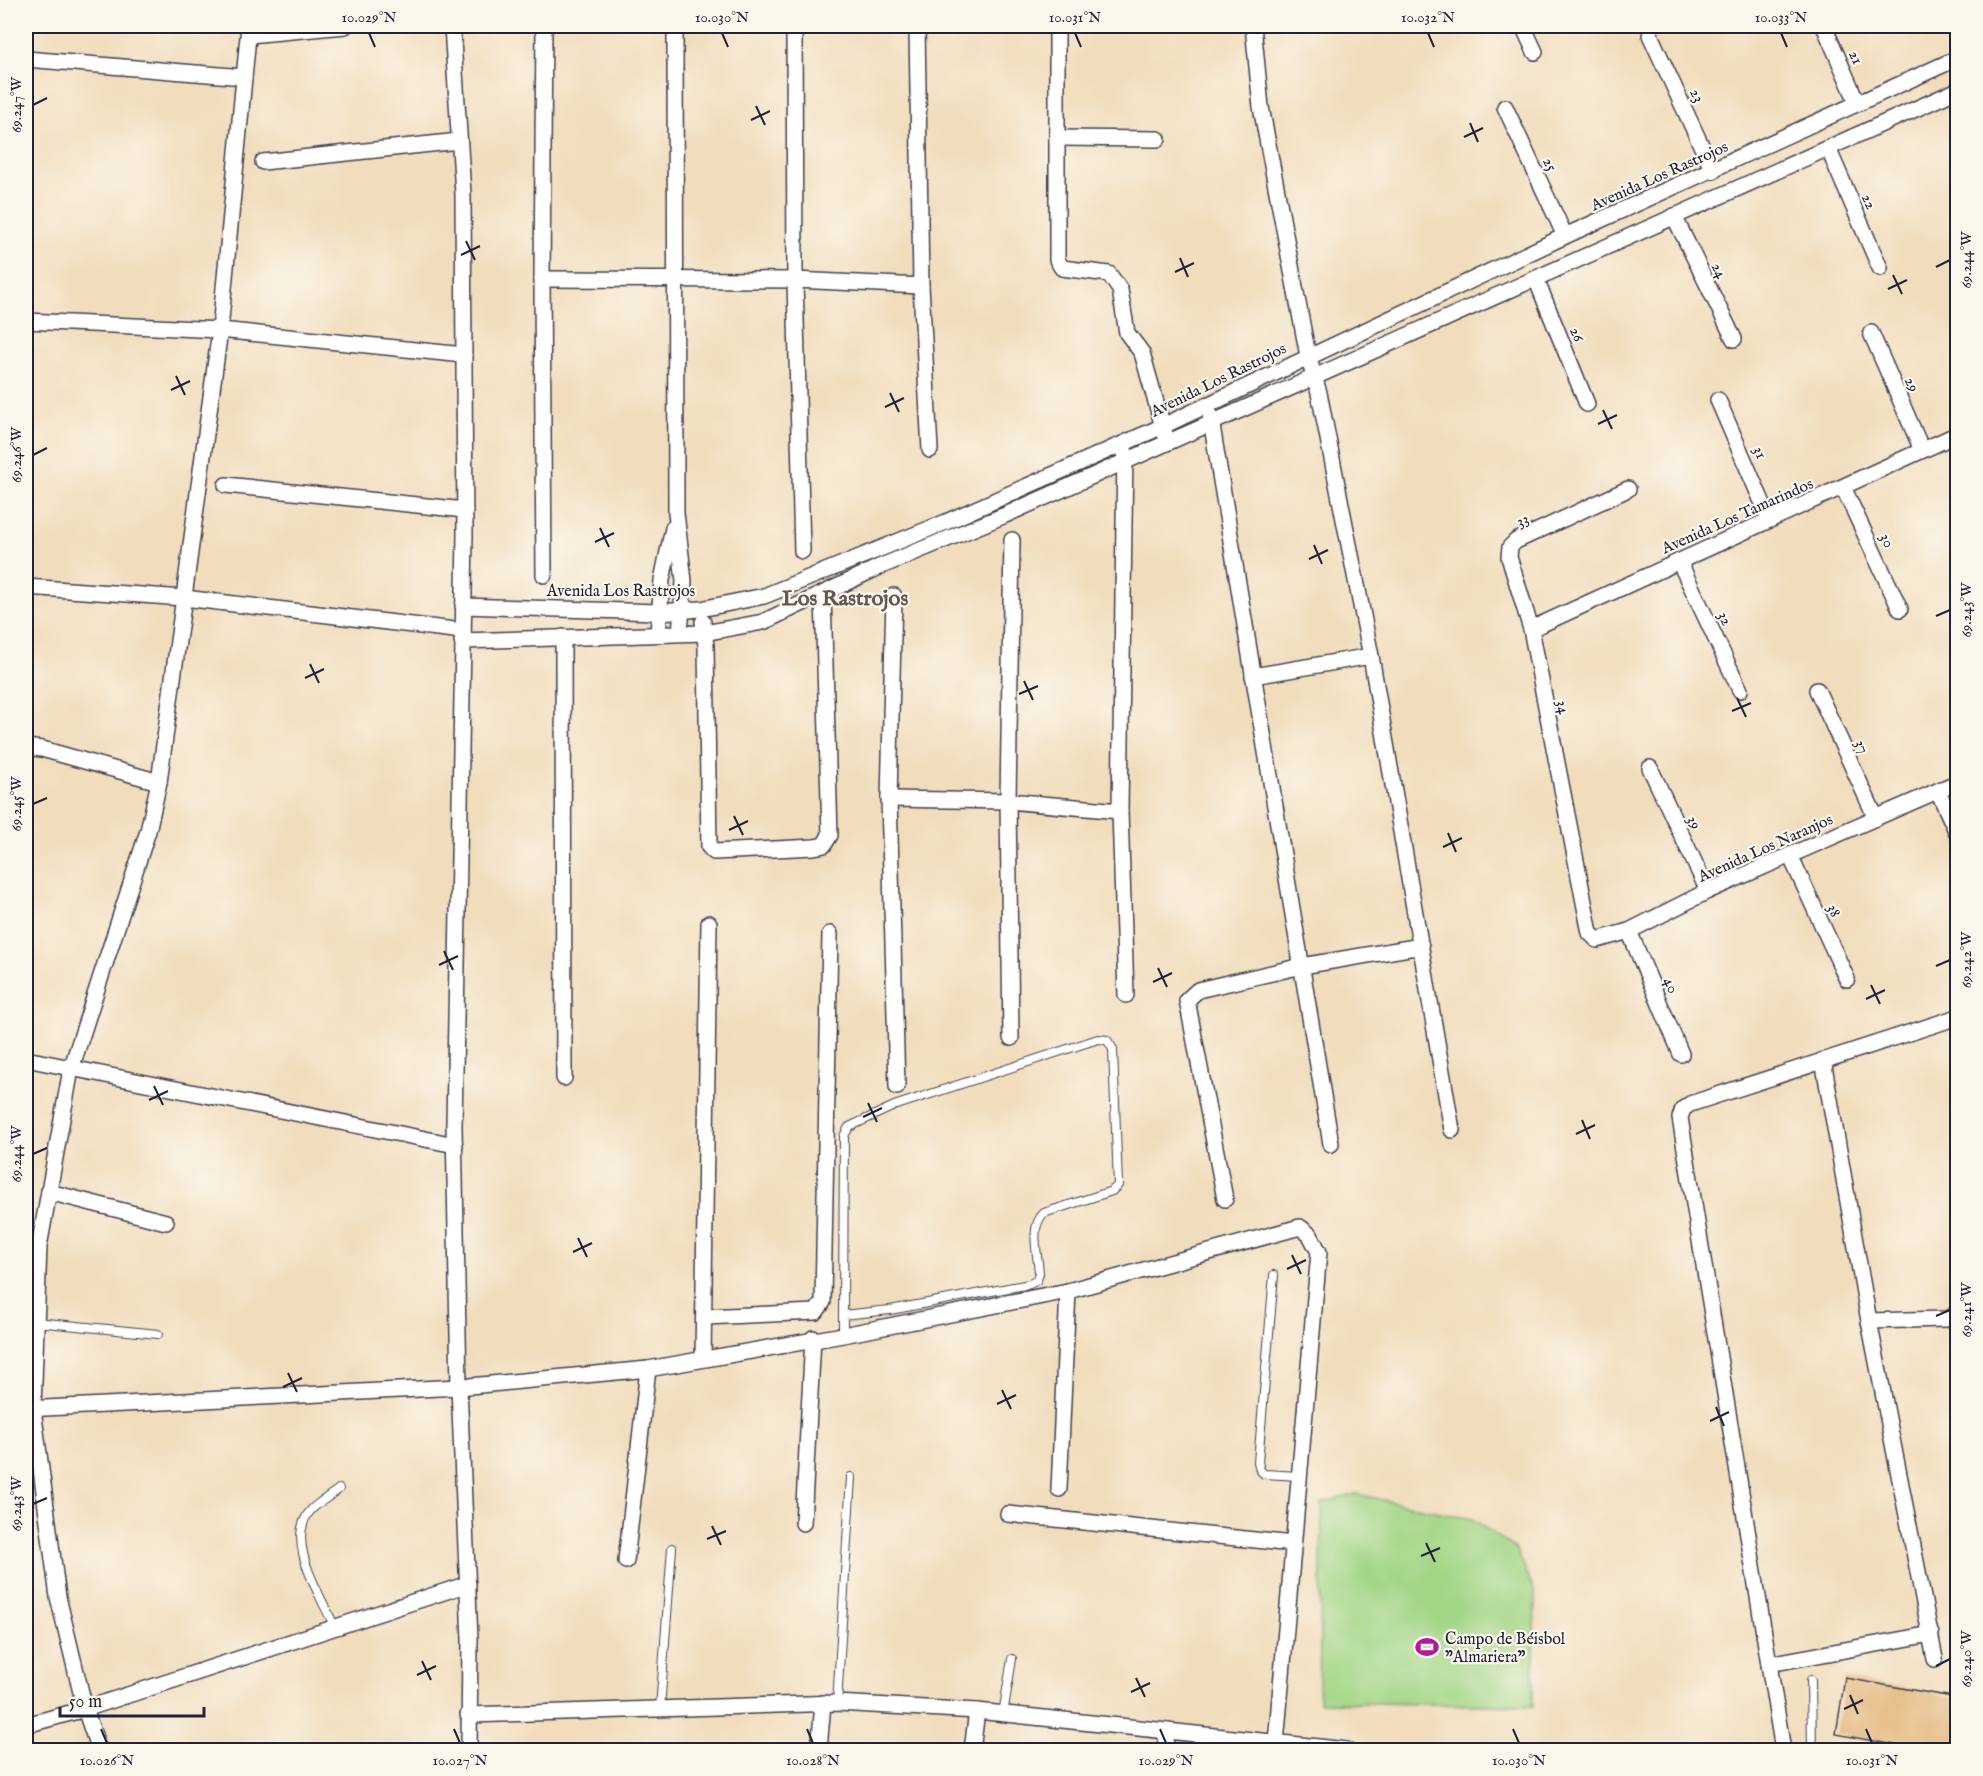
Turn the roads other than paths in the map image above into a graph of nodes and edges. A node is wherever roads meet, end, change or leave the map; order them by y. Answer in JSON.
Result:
{"nodes":[{"id":1,"x":345,"y":26,"type":"edge"},
{"id":2,"x":452,"y":26,"type":"edge"},
{"id":3,"x":544,"y":26,"type":"edge"},
{"id":4,"x":675,"y":26,"type":"edge"},
{"id":5,"x":794,"y":26,"type":"edge"},
{"id":6,"x":917,"y":26,"type":"edge"},
{"id":7,"x":1058,"y":26,"type":"edge"},
{"id":8,"x":1253,"y":26,"type":"edge"},
{"id":9,"x":1523,"y":26,"type":"edge"},
{"id":10,"x":1824,"y":26,"type":"edge"},
{"id":11,"x":249,"y":31,"type":"edge"},
{"id":12,"x":1650,"y":35,"type":"dead end"},
{"id":13,"x":1535,"y":52,"type":"dead end"},
{"id":14,"x":1958,"y":58,"type":"edge"},
{"id":15,"x":26,"y":59,"type":"edge"},
{"id":16,"x":244,"y":77,"type":"junction"},
{"id":17,"x":1958,"y":90,"type":"edge"},
{"id":18,"x":1857,"y":102,"type":"junction"},
{"id":19,"x":1504,"y":107,"type":"dead end"},
{"id":20,"x":1057,"y":138,"type":"junction"},
{"id":21,"x":1158,"y":139,"type":"dead end"},
{"id":22,"x":459,"y":141,"type":"junction"},
{"id":23,"x":1828,"y":148,"type":"junction"},
{"id":24,"x":263,"y":162,"type":"dead end"},
{"id":25,"x":1713,"y":171,"type":"junction"},
{"id":26,"x":1674,"y":216,"type":"junction"},
{"id":27,"x":1565,"y":236,"type":"junction"},
{"id":28,"x":1880,"y":268,"type":"dead end"},
{"id":29,"x":542,"y":279,"type":"junction"},
{"id":30,"x":1536,"y":279,"type":"junction"},
{"id":31,"x":677,"y":280,"type":"junction"},
{"id":32,"x":795,"y":280,"type":"junction"},
{"id":33,"x":921,"y":286,"type":"junction"},
{"id":34,"x":26,"y":321,"type":"edge"},
{"id":35,"x":220,"y":330,"type":"junction"},
{"id":36,"x":1871,"y":333,"type":"dead end"},
{"id":37,"x":1734,"y":339,"type":"dead end"},
{"id":38,"x":464,"y":355,"type":"junction"},
{"id":39,"x":1308,"y":356,"type":"junction"},
{"id":40,"x":1314,"y":378,"type":"junction"},
{"id":41,"x":1718,"y":400,"type":"dead end"},
{"id":42,"x":1587,"y":404,"type":"dead end"},
{"id":43,"x":1209,"y":405,"type":"junction"},
{"id":44,"x":1212,"y":423,"type":"junction"},
{"id":45,"x":1163,"y":426,"type":"junction"},
{"id":46,"x":1958,"y":434,"type":"edge"},
{"id":47,"x":1168,"y":442,"type":"junction"},
{"id":48,"x":1124,"y":443,"type":"junction"},
{"id":49,"x":930,"y":450,"type":"dead end"},
{"id":50,"x":1922,"y":450,"type":"junction"},
{"id":51,"x":1127,"y":461,"type":"junction"},
{"id":52,"x":226,"y":485,"type":"dead end"},
{"id":53,"x":1843,"y":486,"type":"junction"},
{"id":54,"x":1628,"y":489,"type":"dead end"},
{"id":55,"x":465,"y":510,"type":"junction"},
{"id":56,"x":676,"y":513,"type":"junction"},
{"id":57,"x":1770,"y":520,"type":"junction"},
{"id":58,"x":1012,"y":540,"type":"dead end"},
{"id":59,"x":802,"y":551,"type":"dead end"},
{"id":60,"x":1679,"y":561,"type":"junction"},
{"id":61,"x":544,"y":575,"type":"dead end"},
{"id":62,"x":26,"y":587,"type":"edge"},
{"id":63,"x":824,"y":596,"type":"junction"},
{"id":64,"x":894,"y":596,"type":"dead end"},
{"id":65,"x":184,"y":598,"type":"junction"},
{"id":66,"x":463,"y":606,"type":"junction"},
{"id":67,"x":701,"y":609,"type":"junction"},
{"id":68,"x":1900,"y":609,"type":"dead end"},
{"id":69,"x":680,"y":610,"type":"junction"},
{"id":70,"x":659,"y":612,"type":"junction"},
{"id":71,"x":1531,"y":629,"type":"junction"},
{"id":72,"x":680,"y":633,"type":"junction"},
{"id":73,"x":704,"y":633,"type":"junction"},
{"id":74,"x":658,"y":634,"type":"junction"},
{"id":75,"x":462,"y":636,"type":"junction"},
{"id":76,"x":562,"y":637,"type":"junction"},
{"id":77,"x":1371,"y":656,"type":"junction"},
{"id":78,"x":1253,"y":676,"type":"junction"},
{"id":79,"x":1740,"y":690,"type":"dead end"},
{"id":80,"x":1817,"y":690,"type":"dead end"},
{"id":81,"x":26,"y":747,"type":"edge"},
{"id":82,"x":1650,"y":768,"type":"dead end"},
{"id":83,"x":1958,"y":782,"type":"edge"},
{"id":84,"x":159,"y":783,"type":"junction"},
{"id":85,"x":1938,"y":791,"type":"junction"},
{"id":86,"x":889,"y":799,"type":"junction"},
{"id":87,"x":1008,"y":801,"type":"junction"},
{"id":88,"x":1120,"y":811,"type":"junction"},
{"id":89,"x":1876,"y":818,"type":"junction"},
{"id":90,"x":1958,"y":835,"type":"edge"},
{"id":91,"x":1790,"y":855,"type":"junction"},
{"id":92,"x":1708,"y":891,"type":"junction"},
{"id":93,"x":709,"y":923,"type":"dead end"},
{"id":94,"x":1629,"y":930,"type":"junction"},
{"id":95,"x":1590,"y":933,"type":"joint"},
{"id":96,"x":830,"y":934,"type":"dead end"},
{"id":97,"x":1420,"y":946,"type":"junction"},
{"id":98,"x":1302,"y":966,"type":"junction"},
{"id":99,"x":1847,"y":979,"type":"dead end"},
{"id":100,"x":1126,"y":995,"type":"dead end"},
{"id":101,"x":1958,"y":1017,"type":"edge"},
{"id":102,"x":1011,"y":1038,"type":"dead end"},
{"id":103,"x":1682,"y":1053,"type":"dead end"},
{"id":104,"x":26,"y":1059,"type":"edge"},
{"id":105,"x":1823,"y":1060,"type":"junction"},
{"id":106,"x":71,"y":1069,"type":"junction"},
{"id":107,"x":564,"y":1078,"type":"dead end"},
{"id":108,"x":897,"y":1087,"type":"dead end"},
{"id":109,"x":1452,"y":1130,"type":"dead end"},
{"id":110,"x":1331,"y":1144,"type":"dead end"},
{"id":111,"x":455,"y":1145,"type":"junction"},
{"id":112,"x":49,"y":1192,"type":"junction"},
{"id":113,"x":1226,"y":1199,"type":"dead end"},
{"id":114,"x":166,"y":1221,"type":"dead end"},
{"id":115,"x":32,"y":1246,"type":"edge"},
{"id":116,"x":1274,"y":1275,"type":"dead end"},
{"id":117,"x":1068,"y":1291,"type":"junction"},
{"id":118,"x":1958,"y":1309,"type":"edge"},
{"id":119,"x":843,"y":1315,"type":"junction"},
{"id":120,"x":705,"y":1317,"type":"junction"},
{"id":121,"x":1869,"y":1321,"type":"junction"},
{"id":122,"x":36,"y":1322,"type":"junction"},
{"id":123,"x":158,"y":1334,"type":"dead end"},
{"id":124,"x":843,"y":1335,"type":"junction"},
{"id":125,"x":813,"y":1338,"type":"junction"},
{"id":126,"x":703,"y":1359,"type":"junction"},
{"id":127,"x":648,"y":1369,"type":"junction"},
{"id":128,"x":459,"y":1387,"type":"junction"},
{"id":129,"x":29,"y":1409,"type":"edge"},
{"id":130,"x":1299,"y":1476,"type":"junction"},
{"id":131,"x":851,"y":1477,"type":"dead end"},
{"id":132,"x":1059,"y":1489,"type":"dead end"},
{"id":133,"x":339,"y":1490,"type":"dead end"},
{"id":134,"x":1008,"y":1514,"type":"dead end"},
{"id":135,"x":803,"y":1524,"type":"dead end"},
{"id":136,"x":1293,"y":1544,"type":"junction"},
{"id":137,"x":672,"y":1548,"type":"dead end"},
{"id":138,"x":626,"y":1561,"type":"dead end"},
{"id":139,"x":468,"y":1584,"type":"junction"},
{"id":140,"x":335,"y":1628,"type":"junction"},
{"id":141,"x":1931,"y":1634,"type":"junction"},
{"id":142,"x":1012,"y":1659,"type":"dead end"},
{"id":143,"x":1935,"y":1659,"type":"dead end"},
{"id":144,"x":1769,"y":1664,"type":"junction"},
{"id":145,"x":1811,"y":1680,"type":"dead end"},
{"id":146,"x":830,"y":1703,"type":"junction"},
{"id":147,"x":85,"y":1709,"type":"junction"},
{"id":148,"x":660,"y":1709,"type":"junction"},
{"id":149,"x":977,"y":1711,"type":"junction"},
{"id":150,"x":1003,"y":1714,"type":"junction"},
{"id":151,"x":468,"y":1715,"type":"junction"},
{"id":152,"x":26,"y":1725,"type":"edge"},
{"id":153,"x":1167,"y":1731,"type":"junction"},
{"id":154,"x":1276,"y":1743,"type":"junction"},
{"id":155,"x":1309,"y":1749,"type":"edge"},
{"id":156,"x":99,"y":1750,"type":"edge"},
{"id":157,"x":469,"y":1750,"type":"edge"},
{"id":158,"x":819,"y":1750,"type":"edge"},
{"id":159,"x":972,"y":1750,"type":"edge"},
{"id":160,"x":1165,"y":1750,"type":"edge"},
{"id":161,"x":1347,"y":1750,"type":"edge"},
{"id":162,"x":1783,"y":1750,"type":"edge"},
{"id":163,"x":1812,"y":1750,"type":"edge"}],
"edges":[{"from":1,"to":11,"type":"street"},
{"from":2,"to":22,"type":"street"},
{"from":3,"to":29,"type":"street"},
{"from":4,"to":31,"type":"street"},
{"from":5,"to":32,"type":"street"},
{"from":6,"to":33,"type":"street"},
{"from":7,"to":20,"type":"street"},
{"from":8,"to":39,"type":"street"},
{"from":9,"to":13,"type":"street"},
{"from":10,"to":18,"type":"street","name":"21"},
{"from":11,"to":16,"type":"street"},
{"from":12,"to":25,"type":"street","name":"23"},
{"from":14,"to":18,"type":"street","name":"Avenida Los Rastrojos"},
{"from":15,"to":16,"type":"street"},
{"from":16,"to":35,"type":"street"},
{"from":17,"to":23,"type":"street"},
{"from":18,"to":25,"type":"street","name":"Avenida Los Rastrojos"},
{"from":19,"to":27,"type":"street","name":"25"},
{"from":20,"to":21,"type":"street"},
{"from":20,"to":45,"type":"street"},
{"from":22,"to":24,"type":"street"},
{"from":22,"to":38,"type":"street"},
{"from":23,"to":26,"type":"street"},
{"from":23,"to":28,"type":"street","name":"22"},
{"from":25,"to":27,"type":"street","name":"Avenida Los Rastrojos"},
{"from":26,"to":30,"type":"street"},
{"from":26,"to":37,"type":"street","name":"24"},
{"from":27,"to":39,"type":"street","name":"Avenida Los Rastrojos"},
{"from":29,"to":31,"type":"street"},
{"from":29,"to":61,"type":"street"},
{"from":30,"to":40,"type":"street"},
{"from":30,"to":42,"type":"street","name":"26"},
{"from":31,"to":32,"type":"street"},
{"from":31,"to":56,"type":"street"},
{"from":32,"to":33,"type":"street"},
{"from":32,"to":59,"type":"street"},
{"from":33,"to":49,"type":"street"},
{"from":34,"to":35,"type":"street"},
{"from":35,"to":38,"type":"street"},
{"from":35,"to":65,"type":"street"},
{"from":36,"to":50,"type":"street","name":"29"},
{"from":38,"to":55,"type":"street"},
{"from":39,"to":40,"type":"street"},
{"from":39,"to":43,"type":"street","name":"Avenida Los Rastrojos"},
{"from":40,"to":44,"type":"street"},
{"from":40,"to":77,"type":"street"},
{"from":41,"to":57,"type":"street","name":"31"},
{"from":43,"to":44,"type":"street"},
{"from":43,"to":45,"type":"street","name":"Avenida Los Rastrojos"},
{"from":44,"to":47,"type":"street"},
{"from":44,"to":78,"type":"street"},
{"from":45,"to":47,"type":"street"},
{"from":45,"to":48,"type":"street","name":"Avenida Los Rastrojos"},
{"from":46,"to":50,"type":"street","name":"Avenida Los Tamarindos"},
{"from":47,"to":51,"type":"street"},
{"from":48,"to":51,"type":"street"},
{"from":48,"to":67,"type":"street","name":"Avenida Los Rastrojos"},
{"from":50,"to":53,"type":"street","name":"Avenida Los Tamarindos"},
{"from":51,"to":63,"type":"street"},
{"from":51,"to":88,"type":"street"},
{"from":52,"to":55,"type":"street"},
{"from":53,"to":57,"type":"street","name":"Avenida Los Tamarindos"},
{"from":53,"to":68,"type":"street","name":"30"},
{"from":54,"to":71,"type":"street","name":"33"},
{"from":55,"to":66,"type":"street"},
{"from":56,"to":69,"type":"street"},
{"from":56,"to":70,"type":"street"},
{"from":57,"to":60,"type":"street","name":"Avenida Los Tamarindos"},
{"from":58,"to":87,"type":"street"},
{"from":60,"to":71,"type":"street","name":"Avenida Los Tamarindos"},
{"from":60,"to":79,"type":"street","name":"32"},
{"from":62,"to":65,"type":"street"},
{"from":63,"to":73,"type":"street"},
{"from":63,"to":73,"type":"street"},
{"from":64,"to":86,"type":"street"},
{"from":65,"to":75,"type":"street"},
{"from":65,"to":84,"type":"street"},
{"from":66,"to":70,"type":"street","name":"Avenida Los Rastrojos"},
{"from":66,"to":75,"type":"street"},
{"from":67,"to":69,"type":"street","name":"Avenida Los Rastrojos"},
{"from":67,"to":73,"type":"street"},
{"from":69,"to":70,"type":"street","name":"Avenida Los Rastrojos"},
{"from":69,"to":72,"type":"street"},
{"from":70,"to":74,"type":"street"},
{"from":71,"to":95,"type":"street","name":"34"},
{"from":72,"to":73,"type":"street"},
{"from":72,"to":74,"type":"street"},
{"from":74,"to":76,"type":"street"},
{"from":75,"to":76,"type":"street"},
{"from":75,"to":111,"type":"street"},
{"from":76,"to":107,"type":"street"},
{"from":77,"to":78,"type":"street"},
{"from":77,"to":97,"type":"street"},
{"from":78,"to":98,"type":"street"},
{"from":80,"to":89,"type":"street","name":"37"},
{"from":81,"to":84,"type":"street"},
{"from":82,"to":92,"type":"street","name":"39"},
{"from":83,"to":85,"type":"street","name":"Avenida Los Naranjos"},
{"from":84,"to":106,"type":"street"},
{"from":85,"to":89,"type":"street","name":"Avenida Los Naranjos"},
{"from":85,"to":90,"type":"street"},
{"from":86,"to":87,"type":"street"},
{"from":86,"to":108,"type":"street"},
{"from":87,"to":88,"type":"street"},
{"from":87,"to":102,"type":"street"},
{"from":88,"to":100,"type":"street"},
{"from":89,"to":91,"type":"street","name":"Avenida Los Naranjos"},
{"from":91,"to":92,"type":"street","name":"Avenida Los Naranjos"},
{"from":91,"to":99,"type":"street","name":"38"},
{"from":92,"to":94,"type":"street","name":"Avenida Los Naranjos"},
{"from":93,"to":120,"type":"street"},
{"from":94,"to":95,"type":"street","name":"Avenida Los Naranjos"},
{"from":94,"to":103,"type":"street","name":"40"},
{"from":96,"to":120,"type":"street"},
{"from":97,"to":98,"type":"street"},
{"from":97,"to":109,"type":"street"},
{"from":98,"to":110,"type":"street"},
{"from":98,"to":113,"type":"street"},
{"from":101,"to":105,"type":"street"},
{"from":104,"to":106,"type":"street"},
{"from":105,"to":121,"type":"street"},
{"from":105,"to":144,"type":"street"},
{"from":106,"to":111,"type":"street"},
{"from":106,"to":112,"type":"street"},
{"from":111,"to":128,"type":"street"},
{"from":112,"to":114,"type":"street"},
{"from":112,"to":115,"type":"street"},
{"from":115,"to":122,"type":"street"},
{"from":116,"to":130,"type":"lane"},
{"from":117,"to":124,"type":"street"},
{"from":117,"to":130,"type":"street"},
{"from":117,"to":132,"type":"street"},
{"from":118,"to":121,"type":"street"},
{"from":119,"to":119,"type":"lane"},
{"from":119,"to":124,"type":"lane"},
{"from":120,"to":126,"type":"street"},
{"from":121,"to":141,"type":"street"},
{"from":122,"to":123,"type":"lane"},
{"from":122,"to":129,"type":"street"},
{"from":124,"to":125,"type":"street"},
{"from":125,"to":126,"type":"street"},
{"from":125,"to":135,"type":"street"},
{"from":126,"to":127,"type":"street"},
{"from":127,"to":128,"type":"street"},
{"from":127,"to":138,"type":"street"},
{"from":128,"to":129,"type":"street"},
{"from":128,"to":139,"type":"street"},
{"from":129,"to":147,"type":"street"},
{"from":130,"to":136,"type":"street"},
{"from":131,"to":146,"type":"lane"},
{"from":133,"to":140,"type":"lane"},
{"from":134,"to":136,"type":"street"},
{"from":136,"to":154,"type":"street"},
{"from":137,"to":148,"type":"lane"},
{"from":139,"to":140,"type":"street"},
{"from":139,"to":151,"type":"street"},
{"from":140,"to":147,"type":"street"},
{"from":141,"to":143,"type":"street"},
{"from":141,"to":144,"type":"street"},
{"from":142,"to":150,"type":"lane"},
{"from":144,"to":162,"type":"street"},
{"from":145,"to":163,"type":"lane"},
{"from":146,"to":148,"type":"street"},
{"from":146,"to":149,"type":"street"},
{"from":146,"to":158,"type":"street"},
{"from":147,"to":152,"type":"street"},
{"from":147,"to":156,"type":"street"},
{"from":148,"to":151,"type":"street"},
{"from":149,"to":150,"type":"street"},
{"from":149,"to":159,"type":"street"},
{"from":150,"to":153,"type":"street"},
{"from":151,"to":157,"type":"street"},
{"from":153,"to":154,"type":"street"},
{"from":153,"to":160,"type":"street"},
{"from":154,"to":155,"type":"street"},
{"from":155,"to":161,"type":"street"}]}
